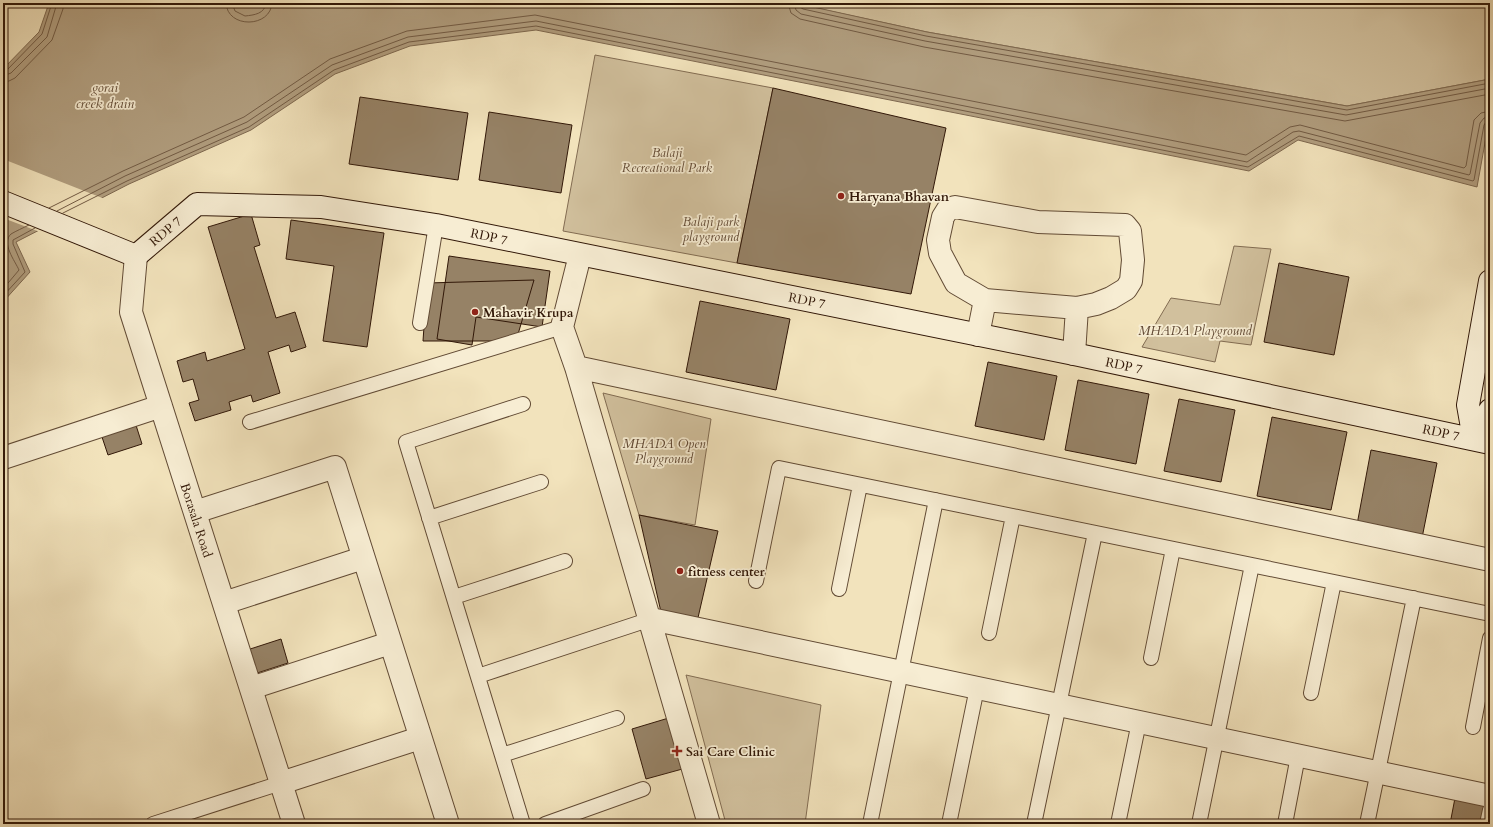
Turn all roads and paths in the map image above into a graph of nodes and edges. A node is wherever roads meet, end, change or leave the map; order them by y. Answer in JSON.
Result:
{"nodes":[{"id":1,"x":3,"y":202,"type":"edge"},
{"id":2,"x":436,"y":225,"type":"junction"},
{"id":3,"x":128,"y":253,"type":"junction"},
{"id":4,"x":580,"y":255,"type":"junction"},
{"id":5,"x":1490,"y":281,"type":"edge"},
{"id":6,"x":985,"y":300,"type":"junction"},
{"id":7,"x":1077,"y":308,"type":"junction"},
{"id":8,"x":420,"y":323,"type":"dead end"},
{"id":9,"x":562,"y":327,"type":"junction"},
{"id":10,"x":978,"y":335,"type":"junction"},
{"id":11,"x":1074,"y":354,"type":"junction"},
{"id":12,"x":576,"y":367,"type":"junction"},
{"id":13,"x":523,"y":404,"type":"dead end"},
{"id":14,"x":161,"y":406,"type":"junction"},
{"id":15,"x":1490,"y":410,"type":"edge"},
{"id":16,"x":250,"y":422,"type":"dead end"},
{"id":17,"x":1482,"y":441,"type":"edge"},
{"id":18,"x":3,"y":458,"type":"edge"},
{"id":19,"x":541,"y":482,"type":"dead end"},
{"id":20,"x":860,"y":485,"type":"junction"},
{"id":21,"x":936,"y":500,"type":"junction"},
{"id":22,"x":195,"y":512,"type":"junction"},
{"id":23,"x":1013,"y":516,"type":"junction"},
{"id":24,"x":429,"y":518,"type":"junction"},
{"id":25,"x":1095,"y":533,"type":"junction"},
{"id":26,"x":1173,"y":549,"type":"junction"},
{"id":27,"x":363,"y":558,"type":"junction"},
{"id":28,"x":1490,"y":560,"type":"edge"},
{"id":29,"x":565,"y":561,"type":"dead end"},
{"id":30,"x":1252,"y":565,"type":"junction"},
{"id":31,"x":756,"y":581,"type":"dead end"},
{"id":32,"x":1334,"y":582,"type":"junction"},
{"id":33,"x":839,"y":589,"type":"dead end"},
{"id":34,"x":454,"y":597,"type":"junction"},
{"id":35,"x":1414,"y":598,"type":"junction"},
{"id":36,"x":224,"y":603,"type":"junction"},
{"id":37,"x":1490,"y":614,"type":"edge"},
{"id":38,"x":651,"y":619,"type":"junction"},
{"id":39,"x":989,"y":633,"type":"dead end"},
{"id":40,"x":1490,"y":638,"type":"edge"},
{"id":41,"x":390,"y":644,"type":"junction"},
{"id":42,"x":1151,"y":658,"type":"dead end"},
{"id":43,"x":901,"y":672,"type":"junction"},
{"id":44,"x":478,"y":676,"type":"junction"},
{"id":45,"x":251,"y":688,"type":"junction"},
{"id":46,"x":977,"y":688,"type":"junction"},
{"id":47,"x":1311,"y":693,"type":"dead end"},
{"id":48,"x":1058,"y":705,"type":"junction"},
{"id":49,"x":617,"y":718,"type":"dead end"},
{"id":50,"x":1139,"y":722,"type":"junction"},
{"id":51,"x":1473,"y":727,"type":"dead end"},
{"id":52,"x":420,"y":738,"type":"junction"},
{"id":53,"x":1217,"y":738,"type":"junction"},
{"id":54,"x":502,"y":755,"type":"junction"},
{"id":55,"x":1298,"y":756,"type":"junction"},
{"id":56,"x":1378,"y":773,"type":"junction"},
{"id":57,"x":280,"y":783,"type":"junction"},
{"id":58,"x":643,"y":789,"type":"dead end"},
{"id":59,"x":1490,"y":796,"type":"edge"},
{"id":60,"x":1490,"y":810,"type":"edge"},
{"id":61,"x":442,"y":822,"type":"edge"},
{"id":62,"x":153,"y":824,"type":"edge"},
{"id":63,"x":294,"y":824,"type":"edge"},
{"id":64,"x":523,"y":824,"type":"edge"},
{"id":65,"x":545,"y":824,"type":"edge"},
{"id":66,"x":710,"y":824,"type":"edge"},
{"id":67,"x":870,"y":824,"type":"edge"},
{"id":68,"x":949,"y":824,"type":"edge"},
{"id":69,"x":1034,"y":824,"type":"edge"},
{"id":70,"x":1118,"y":824,"type":"edge"},
{"id":71,"x":1199,"y":824,"type":"edge"},
{"id":72,"x":1284,"y":824,"type":"edge"},
{"id":73,"x":1367,"y":824,"type":"edge"},
{"id":74,"x":1487,"y":824,"type":"edge"}],
"edges":[{"from":1,"to":3,"type":"street"},
{"from":2,"to":3,"type":"street","name":"RDP 7"},
{"from":2,"to":4,"type":"street","name":"RDP 7"},
{"from":2,"to":8,"type":"lane"},
{"from":3,"to":14,"type":"street","name":"Borasala Road"},
{"from":4,"to":9,"type":"street"},
{"from":4,"to":10,"type":"street","name":"RDP 7"},
{"from":5,"to":17,"type":"street"},
{"from":6,"to":7,"type":"street"},
{"from":6,"to":7,"type":"street"},
{"from":6,"to":10,"type":"street"},
{"from":7,"to":11,"type":"street"},
{"from":9,"to":12,"type":"street"},
{"from":9,"to":16,"type":"lane"},
{"from":10,"to":11,"type":"street","name":"RDP 7"},
{"from":11,"to":17,"type":"street","name":"RDP 7"},
{"from":12,"to":28,"type":"street"},
{"from":12,"to":38,"type":"street"},
{"from":13,"to":24,"type":"lane"},
{"from":14,"to":18,"type":"street"},
{"from":14,"to":22,"type":"street","name":"Borasala Road"},
{"from":15,"to":17,"type":"street"},
{"from":19,"to":24,"type":"lane"},
{"from":20,"to":21,"type":"lane"},
{"from":20,"to":31,"type":"lane"},
{"from":20,"to":33,"type":"lane"},
{"from":21,"to":23,"type":"lane"},
{"from":21,"to":43,"type":"lane"},
{"from":22,"to":27,"type":"street"},
{"from":22,"to":36,"type":"street","name":"Borasala Road"},
{"from":23,"to":25,"type":"lane"},
{"from":23,"to":39,"type":"lane"},
{"from":24,"to":34,"type":"lane"},
{"from":25,"to":26,"type":"lane"},
{"from":25,"to":48,"type":"lane"},
{"from":26,"to":30,"type":"lane"},
{"from":26,"to":42,"type":"lane"},
{"from":27,"to":36,"type":"street"},
{"from":27,"to":41,"type":"street"},
{"from":29,"to":34,"type":"lane"},
{"from":30,"to":32,"type":"lane"},
{"from":30,"to":53,"type":"lane"},
{"from":32,"to":35,"type":"lane"},
{"from":32,"to":47,"type":"lane"},
{"from":34,"to":44,"type":"lane"},
{"from":35,"to":37,"type":"lane"},
{"from":35,"to":56,"type":"lane"},
{"from":36,"to":45,"type":"street","name":"Borasala Road"},
{"from":38,"to":43,"type":"street"},
{"from":38,"to":44,"type":"lane"},
{"from":38,"to":66,"type":"street"},
{"from":40,"to":51,"type":"lane"},
{"from":41,"to":45,"type":"street"},
{"from":41,"to":52,"type":"street"},
{"from":43,"to":46,"type":"street"},
{"from":43,"to":67,"type":"lane"},
{"from":44,"to":54,"type":"lane"},
{"from":45,"to":57,"type":"street","name":"Borasala Road"},
{"from":46,"to":48,"type":"street"},
{"from":46,"to":68,"type":"lane"},
{"from":48,"to":50,"type":"street"},
{"from":48,"to":69,"type":"lane"},
{"from":49,"to":54,"type":"lane"},
{"from":50,"to":53,"type":"street"},
{"from":50,"to":70,"type":"lane"},
{"from":52,"to":57,"type":"street"},
{"from":52,"to":61,"type":"street"},
{"from":53,"to":55,"type":"street"},
{"from":53,"to":71,"type":"lane"},
{"from":54,"to":64,"type":"lane"},
{"from":55,"to":56,"type":"street"},
{"from":55,"to":72,"type":"lane"},
{"from":56,"to":59,"type":"street"},
{"from":56,"to":73,"type":"lane"},
{"from":57,"to":62,"type":"lane"},
{"from":57,"to":63,"type":"street","name":"Borasala Road"},
{"from":58,"to":65,"type":"lane"},
{"from":60,"to":74,"type":"lane"}]}
